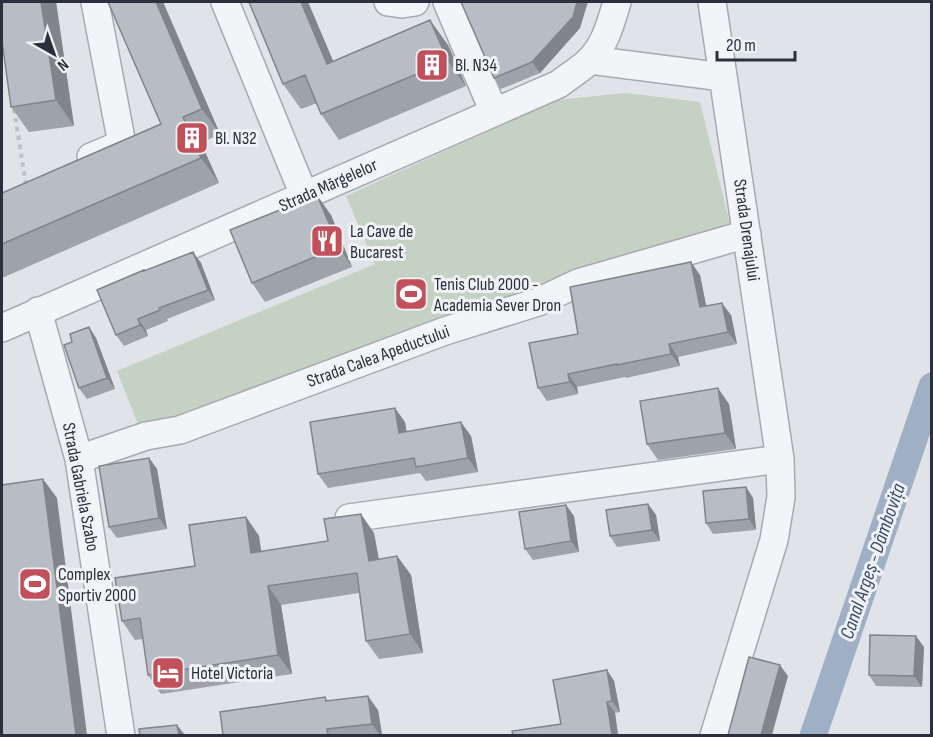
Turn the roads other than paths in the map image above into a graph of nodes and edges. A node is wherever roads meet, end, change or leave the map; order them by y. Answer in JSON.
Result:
{"nodes":[{"id":1,"x":95,"y":2,"type":"edge"},
{"id":2,"x":225,"y":2,"type":"edge"},
{"id":3,"x":388,"y":2,"type":"edge"},
{"id":4,"x":415,"y":2,"type":"edge"},
{"id":5,"x":447,"y":2,"type":"edge"},
{"id":6,"x":617,"y":2,"type":"edge"},
{"id":7,"x":712,"y":2,"type":"edge"},
{"id":8,"x":590,"y":60,"type":"junction"},
{"id":9,"x":723,"y":77,"type":"junction"},
{"id":10,"x":494,"y":112,"type":"junction"},
{"id":11,"x":69,"y":167,"type":"edge"},
{"id":12,"x":304,"y":195,"type":"junction"},
{"id":13,"x":747,"y":234,"type":"junction"},
{"id":14,"x":38,"y":311,"type":"junction"},
{"id":15,"x":2,"y":328,"type":"edge"},
{"id":16,"x":79,"y":459,"type":"junction"},
{"id":17,"x":780,"y":459,"type":"junction"},
{"id":18,"x":349,"y":518,"type":"edge"},
{"id":19,"x":121,"y":735,"type":"edge"},
{"id":20,"x":714,"y":735,"type":"edge"}],
"edges":[{"from":1,"to":11,"type":"street"},
{"from":2,"to":12,"type":"street"},
{"from":3,"to":4,"type":"street"},
{"from":5,"to":10,"type":"street"},
{"from":6,"to":8,"type":"street","name":"Strada Mărgelelor"},
{"from":7,"to":9,"type":"street","name":"Strada Drenajului"},
{"from":8,"to":9,"type":"street"},
{"from":8,"to":10,"type":"street","name":"Strada Mărgelelor"},
{"from":9,"to":13,"type":"street","name":"Strada Drenajului"},
{"from":10,"to":12,"type":"street","name":"Strada Mărgelelor"},
{"from":12,"to":14,"type":"street","name":"Strada Mărgelelor"},
{"from":13,"to":16,"type":"street","name":"Strada Calea Apeductului"},
{"from":13,"to":17,"type":"street","name":"Strada Drenajului"},
{"from":14,"to":15,"type":"street","name":"Strada Mărgelelor"},
{"from":14,"to":16,"type":"street","name":"Strada Gabriela Szabo"},
{"from":16,"to":19,"type":"street","name":"Strada Gabriela Szabo"},
{"from":17,"to":18,"type":"street"},
{"from":17,"to":20,"type":"street","name":"Strada Drenajului"}]}
